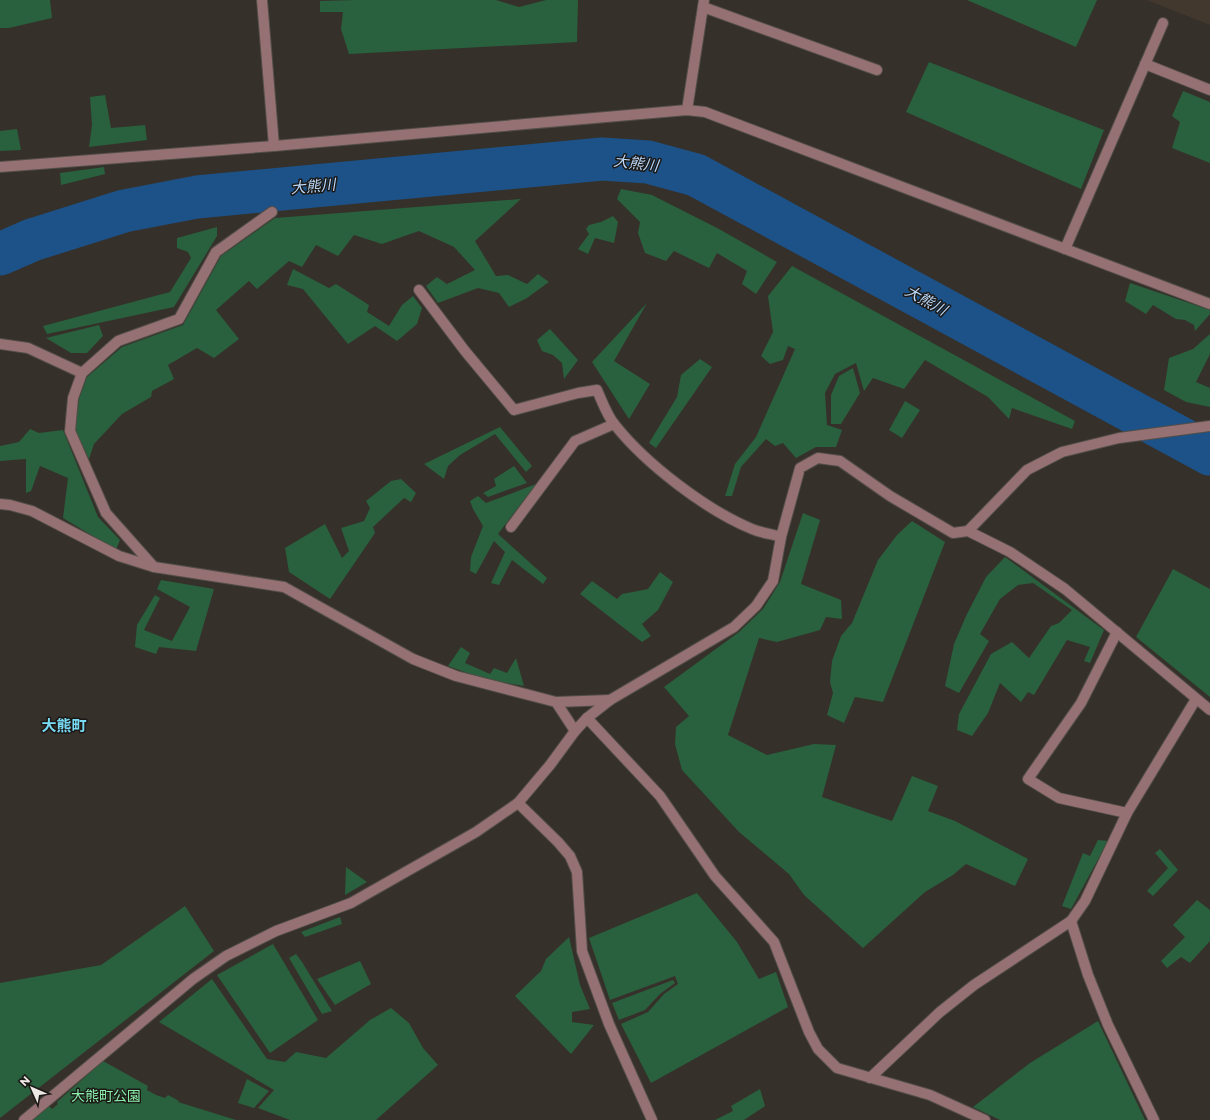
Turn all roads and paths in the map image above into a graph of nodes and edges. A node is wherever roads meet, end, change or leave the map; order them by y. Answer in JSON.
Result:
{"nodes":[{"id":1,"x":262,"y":0,"type":"edge"},
{"id":2,"x":704,"y":4,"type":"edge"},
{"id":3,"x":1163,"y":23,"type":"dead end"},
{"id":4,"x":1145,"y":64,"type":"junction"},
{"id":5,"x":877,"y":70,"type":"dead end"},
{"id":6,"x":1210,"y":90,"type":"edge"},
{"id":7,"x":687,"y":110,"type":"junction"},
{"id":8,"x":274,"y":146,"type":"junction"},
{"id":9,"x":0,"y":167,"type":"edge"},
{"id":10,"x":272,"y":212,"type":"dead end"},
{"id":11,"x":1065,"y":249,"type":"junction"},
{"id":12,"x":419,"y":290,"type":"dead end"},
{"id":13,"x":1210,"y":304,"type":"edge"},
{"id":14,"x":0,"y":344,"type":"edge"},
{"id":15,"x":82,"y":373,"type":"junction"},
{"id":16,"x":614,"y":424,"type":"junction"},
{"id":17,"x":1205,"y":426,"type":"edge"},
{"id":18,"x":0,"y":504,"type":"edge"},
{"id":19,"x":511,"y":527,"type":"dead end"},
{"id":20,"x":968,"y":531,"type":"junction"},
{"id":21,"x":781,"y":537,"type":"junction"},
{"id":22,"x":154,"y":567,"type":"junction"},
{"id":23,"x":1118,"y":632,"type":"junction"},
{"id":24,"x":1196,"y":699,"type":"junction"},
{"id":25,"x":610,"y":700,"type":"junction"},
{"id":26,"x":556,"y":702,"type":"junction"},
{"id":27,"x":1210,"y":710,"type":"edge"},
{"id":28,"x":587,"y":718,"type":"junction"},
{"id":29,"x":574,"y":731,"type":"junction"},
{"id":30,"x":518,"y":803,"type":"junction"},
{"id":31,"x":1128,"y":813,"type":"junction"},
{"id":32,"x":1071,"y":922,"type":"junction"},
{"id":33,"x":870,"y":1078,"type":"junction"},
{"id":34,"x":24,"y":1120,"type":"edge"},
{"id":35,"x":652,"y":1120,"type":"edge"},
{"id":36,"x":985,"y":1120,"type":"edge"},
{"id":37,"x":1154,"y":1120,"type":"edge"}],
"edges":[{"from":1,"to":8,"type":"street"},
{"from":2,"to":5,"type":"street"},
{"from":2,"to":7,"type":"street"},
{"from":3,"to":4,"type":"street"},
{"from":4,"to":6,"type":"street"},
{"from":4,"to":11,"type":"street"},
{"from":7,"to":8,"type":"street"},
{"from":7,"to":11,"type":"street"},
{"from":8,"to":9,"type":"street"},
{"from":10,"to":15,"type":"street"},
{"from":11,"to":13,"type":"street"},
{"from":12,"to":16,"type":"street"},
{"from":14,"to":15,"type":"street"},
{"from":15,"to":22,"type":"street"},
{"from":16,"to":19,"type":"street"},
{"from":16,"to":21,"type":"street"},
{"from":17,"to":20,"type":"street"},
{"from":18,"to":22,"type":"street"},
{"from":20,"to":21,"type":"street"},
{"from":20,"to":23,"type":"street"},
{"from":21,"to":25,"type":"street"},
{"from":22,"to":26,"type":"street"},
{"from":23,"to":24,"type":"street"},
{"from":23,"to":31,"type":"street"},
{"from":24,"to":27,"type":"street"},
{"from":24,"to":31,"type":"street"},
{"from":25,"to":26,"type":"street"},
{"from":25,"to":28,"type":"street"},
{"from":26,"to":29,"type":"street"},
{"from":28,"to":29,"type":"street"},
{"from":28,"to":33,"type":"street"},
{"from":29,"to":30,"type":"street"},
{"from":30,"to":34,"type":"street"},
{"from":30,"to":35,"type":"street"},
{"from":31,"to":32,"type":"street"},
{"from":32,"to":33,"type":"street"},
{"from":32,"to":37,"type":"street"},
{"from":33,"to":36,"type":"street"}]}
